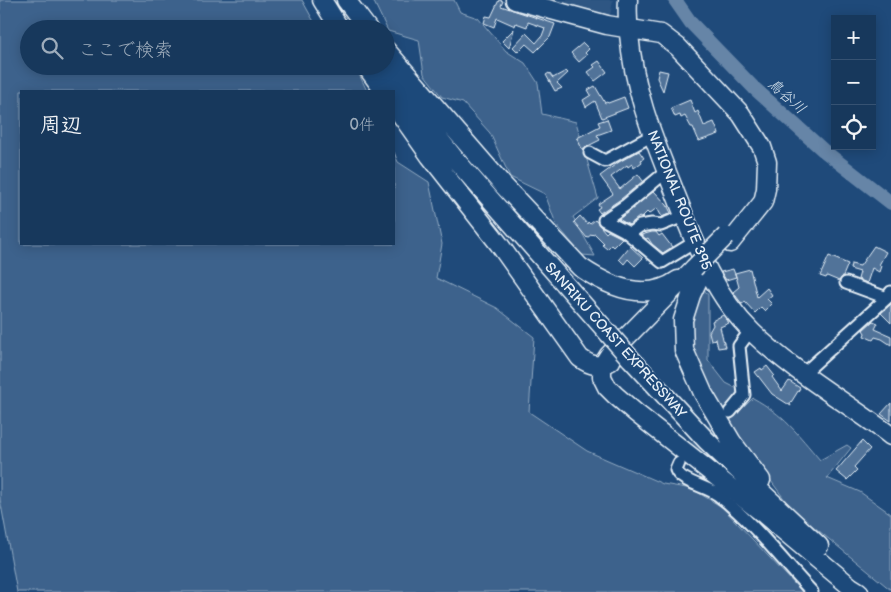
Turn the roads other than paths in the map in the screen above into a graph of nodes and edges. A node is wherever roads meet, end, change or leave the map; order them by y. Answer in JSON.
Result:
{"nodes":[{"id":1,"x":322,"y":0,"type":"edge"},
{"id":2,"x":334,"y":0,"type":"edge"},
{"id":3,"x":346,"y":0,"type":"edge"},
{"id":4,"x":515,"y":0,"type":"edge"},
{"id":5,"x":628,"y":0,"type":"edge"},
{"id":6,"x":554,"y":5,"type":"edge"},
{"id":7,"x":334,"y":20,"type":"edge"},
{"id":8,"x":348,"y":20,"type":"edge"},
{"id":9,"x":361,"y":20,"type":"edge"},
{"id":10,"x":629,"y":30,"type":"junction"},
{"id":11,"x":395,"y":60,"type":"edge"},
{"id":12,"x":372,"y":75,"type":"edge"},
{"id":13,"x":389,"y":75,"type":"edge"},
{"id":14,"x":383,"y":90,"type":"edge"},
{"id":15,"x":395,"y":106,"type":"edge"},
{"id":16,"x":652,"y":135,"type":"junction"},
{"id":17,"x":590,"y":153,"type":"dead end"},
{"id":18,"x":666,"y":171,"type":"junction"},
{"id":19,"x":684,"y":216,"type":"junction"},
{"id":20,"x":629,"y":234,"type":"junction"},
{"id":21,"x":695,"y":242,"type":"junction"},
{"id":22,"x":697,"y":272,"type":"junction"},
{"id":23,"x":846,"y":283,"type":"dead end"},
{"id":24,"x":889,"y":295,"type":"edge"},
{"id":25,"x":750,"y":331,"type":"junction"},
{"id":26,"x":602,"y":366,"type":"junction"},
{"id":27,"x":804,"y":373,"type":"junction"},
{"id":28,"x":730,"y":412,"type":"tunnel mouth"},
{"id":29,"x":891,"y":436,"type":"edge"},
{"id":30,"x":679,"y":463,"type":"dead end"},
{"id":31,"x":791,"y":520,"type":"junction"},
{"id":32,"x":812,"y":592,"type":"edge"},
{"id":33,"x":859,"y":592,"type":"edge"},
{"id":34,"x":873,"y":592,"type":"edge"}],
"edges":[{"from":1,"to":7,"type":"highway"},
{"from":2,"to":8,"type":"highway"},
{"from":3,"to":9,"type":"highway"},
{"from":4,"to":6,"type":"highway"},
{"from":5,"to":10,"type":"highway","name":"NATIONAL ROUTE 395"},
{"from":6,"to":10,"type":"highway"},
{"from":10,"to":16,"type":"highway","name":"NATIONAL ROUTE 395"},
{"from":10,"to":22,"type":"highway"},
{"from":11,"to":22,"type":"highway"},
{"from":12,"to":14,"type":"highway"},
{"from":13,"to":31,"type":"highway","name":"SANRIKU COAST EXPRESSWAY","bridge":true},
{"from":15,"to":26,"type":"highway"},
{"from":16,"to":17,"type":"street"},
{"from":16,"to":18,"type":"highway","name":"NATIONAL ROUTE 395"},
{"from":18,"to":19,"type":"highway","name":"NATIONAL ROUTE 395"},
{"from":18,"to":20,"type":"street"},
{"from":19,"to":20,"type":"street"},
{"from":19,"to":21,"type":"highway","name":"NATIONAL ROUTE 395"},
{"from":20,"to":21,"type":"street"},
{"from":21,"to":25,"type":"highway","name":"NATIONAL ROUTE 395"},
{"from":22,"to":26,"type":"highway"},
{"from":22,"to":31,"type":"highway"},
{"from":23,"to":24,"type":"street"},
{"from":24,"to":27,"type":"street"},
{"from":25,"to":27,"type":"highway","name":"NATIONAL ROUTE 395"},
{"from":25,"to":28,"type":"street"},
{"from":26,"to":33,"type":"highway"},
{"from":27,"to":29,"type":"highway","name":"NATIONAL ROUTE 395"},
{"from":30,"to":32,"type":"street"},
{"from":31,"to":34,"type":"highway","name":"SANRIKU COAST EXPRESSWAY"}]}
